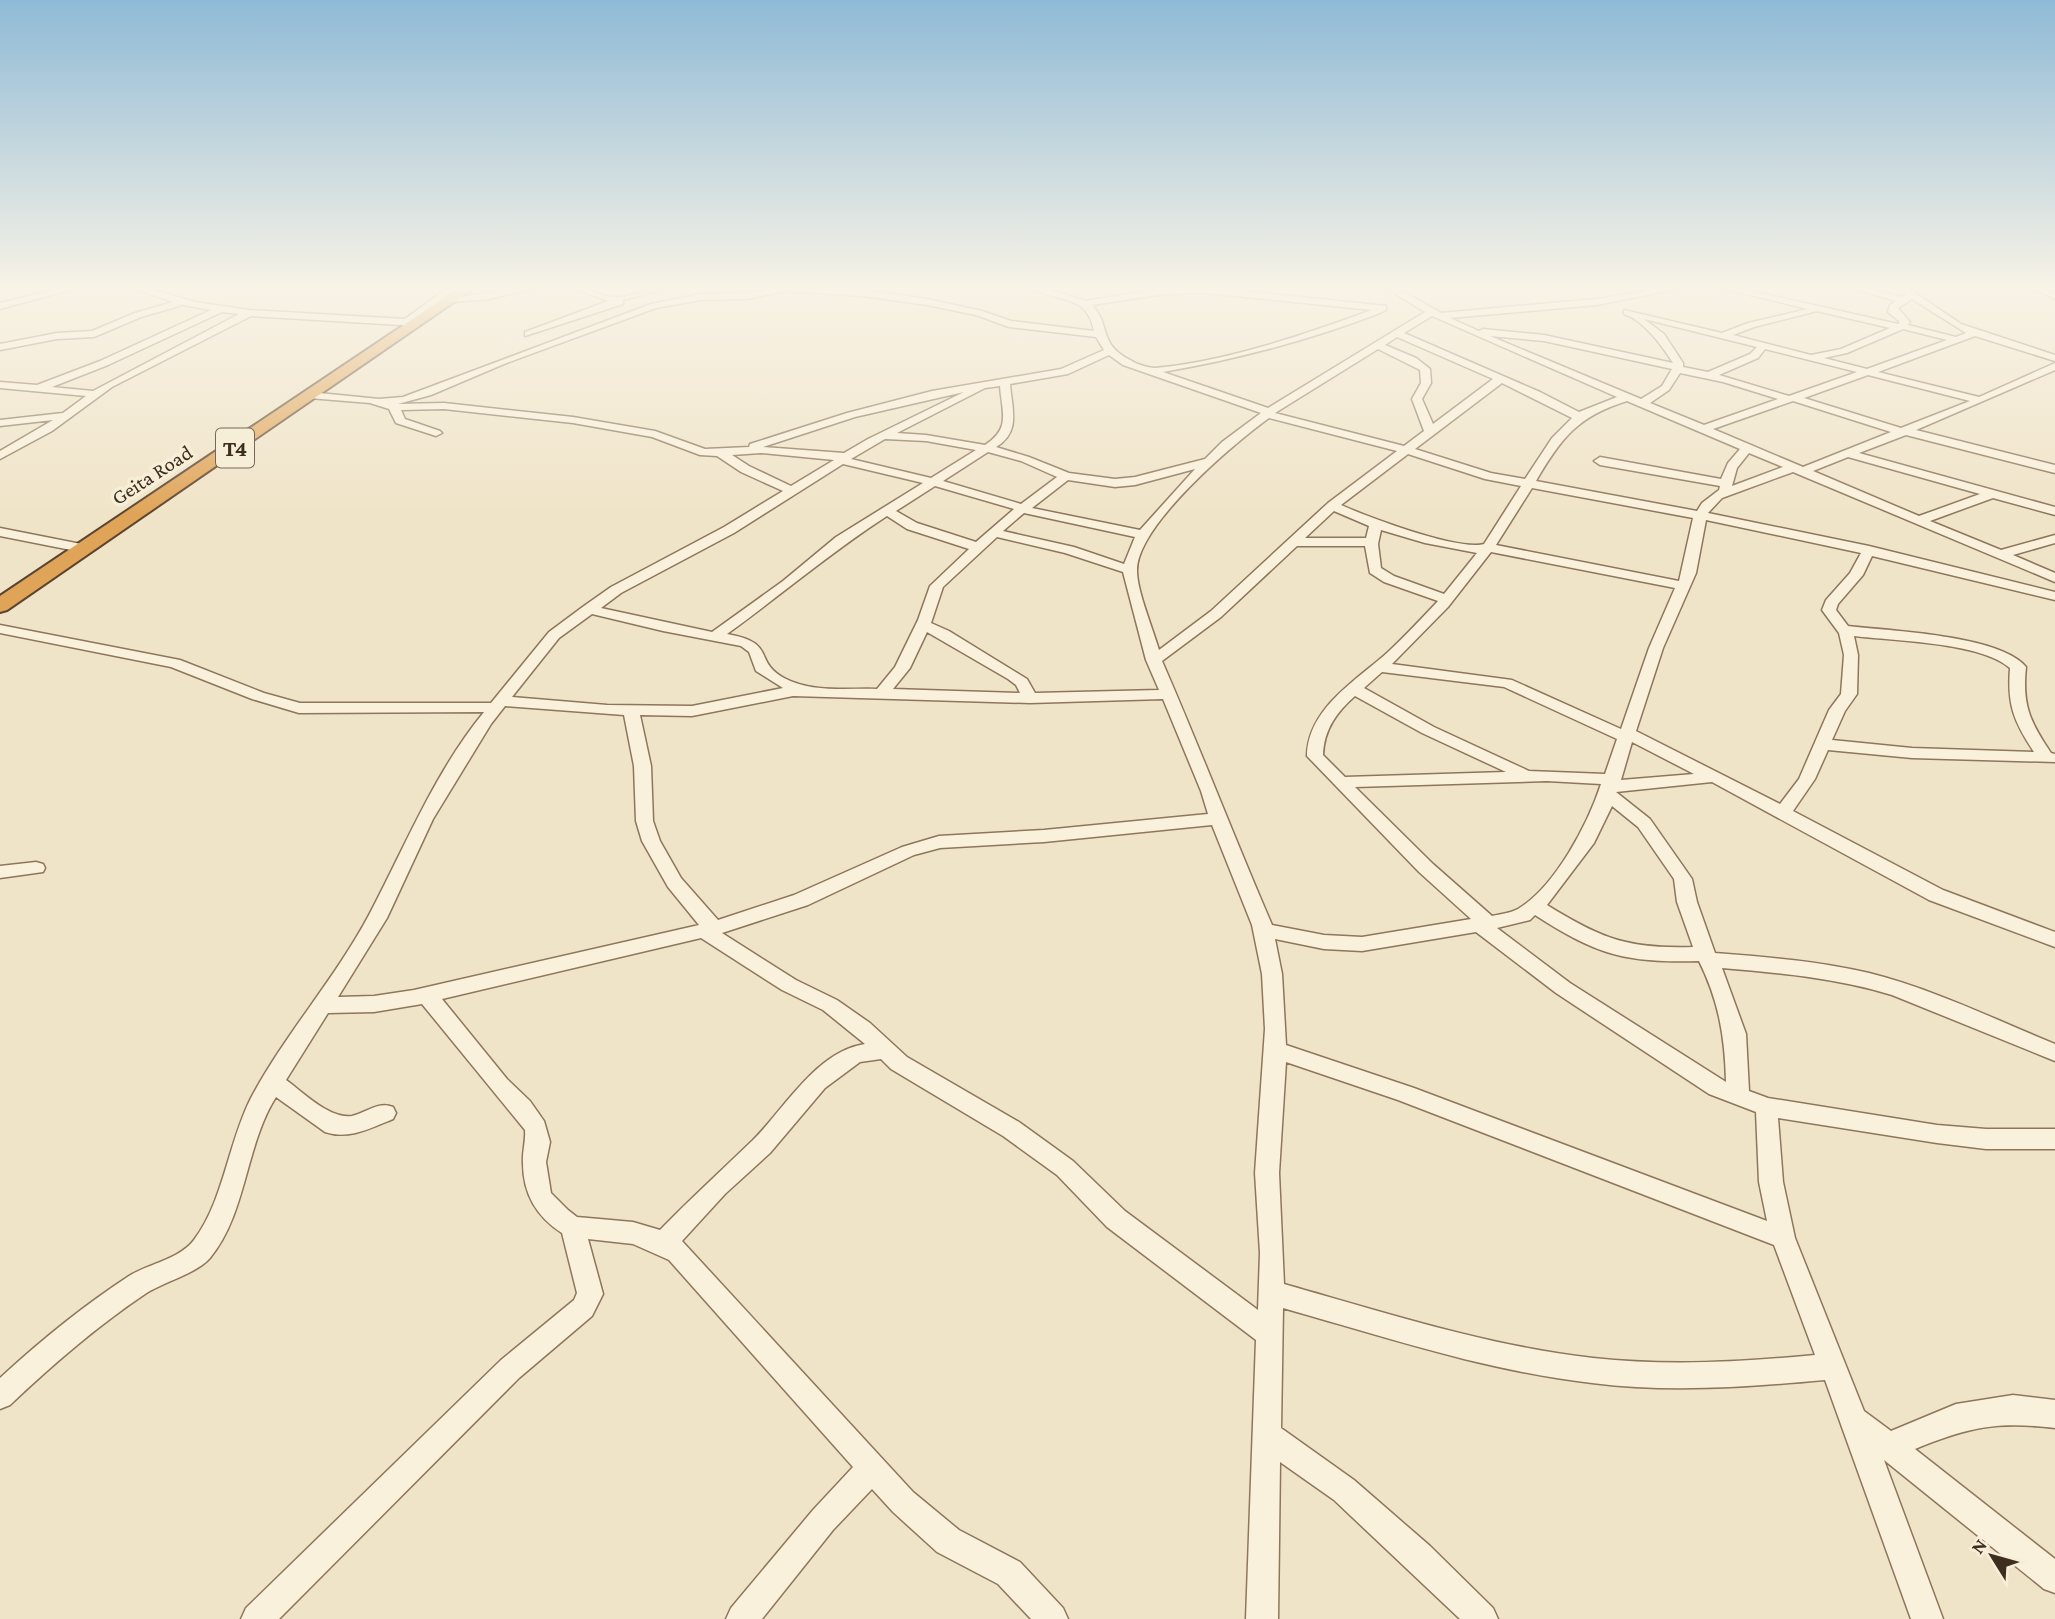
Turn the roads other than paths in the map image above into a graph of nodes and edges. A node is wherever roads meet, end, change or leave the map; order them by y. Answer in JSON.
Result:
{"nodes":[{"id":1,"x":98,"y":364,"type":"edge"},
{"id":2,"x":150,"y":364,"type":"edge"},
{"id":3,"x":354,"y":364,"type":"edge"},
{"id":4,"x":495,"y":364,"type":"edge"},
{"id":5,"x":1083,"y":364,"type":"edge"},
{"id":6,"x":1129,"y":364,"type":"edge"},
{"id":7,"x":1201,"y":364,"type":"edge"},
{"id":8,"x":1347,"y":364,"type":"edge"},
{"id":9,"x":1418,"y":364,"type":"edge"},
{"id":10,"x":1465,"y":364,"type":"edge"},
{"id":11,"x":1548,"y":364,"type":"edge"},
{"id":12,"x":1657,"y":364,"type":"edge"},
{"id":13,"x":1677,"y":364,"type":"edge"},
{"id":14,"x":1737,"y":364,"type":"edge"},
{"id":15,"x":1829,"y":364,"type":"edge"},
{"id":16,"x":1892,"y":364,"type":"edge"},
{"id":17,"x":2055,"y":365,"type":"edge"},
{"id":18,"x":1677,"y":368,"type":"junction"},
{"id":19,"x":1151,"y":371,"type":"junction"},
{"id":20,"x":1866,"y":373,"type":"junction"},
{"id":21,"x":1709,"y":376,"type":"junction"},
{"id":22,"x":1500,"y":379,"type":"junction"},
{"id":23,"x":1005,"y":383,"type":"junction"},
{"id":24,"x":0,"y":384,"type":"edge"},
{"id":25,"x":981,"y":387,"type":"junction"},
{"id":26,"x":40,"y":388,"type":"junction"},
{"id":27,"x":95,"y":394,"type":"junction"},
{"id":28,"x":309,"y":395,"type":"junction"},
{"id":29,"x":1629,"y":397,"type":"junction"},
{"id":30,"x":1791,"y":398,"type":"junction"},
{"id":31,"x":1980,"y":400,"type":"junction"},
{"id":32,"x":380,"y":402,"type":"junction"},
{"id":33,"x":1641,"y":403,"type":"junction"},
{"id":34,"x":394,"y":407,"type":"junction"},
{"id":35,"x":1268,"y":413,"type":"junction"},
{"id":36,"x":64,"y":416,"type":"junction"},
{"id":37,"x":1578,"y":417,"type":"junction"},
{"id":38,"x":0,"y":423,"type":"edge"},
{"id":39,"x":1702,"y":430,"type":"junction"},
{"id":40,"x":1903,"y":431,"type":"junction"},
{"id":41,"x":436,"y":433,"type":"dead end"},
{"id":42,"x":1431,"y":433,"type":"junction"},
{"id":43,"x":882,"y":436,"type":"junction"},
{"id":44,"x":985,"y":448,"type":"junction"},
{"id":45,"x":1746,"y":449,"type":"junction"},
{"id":46,"x":741,"y":450,"type":"junction"},
{"id":47,"x":1407,"y":450,"type":"junction"},
{"id":48,"x":718,"y":451,"type":"junction"},
{"id":49,"x":1849,"y":454,"type":"junction"},
{"id":50,"x":0,"y":456,"type":"edge"},
{"id":51,"x":842,"y":459,"type":"junction"},
{"id":52,"x":1600,"y":461,"type":"dead end"},
{"id":53,"x":1208,"y":462,"type":"junction"},
{"id":54,"x":2055,"y":469,"type":"edge"},
{"id":55,"x":1797,"y":470,"type":"junction"},
{"id":56,"x":1066,"y":476,"type":"junction"},
{"id":57,"x":933,"y":482,"type":"junction"},
{"id":58,"x":1527,"y":482,"type":"junction"},
{"id":59,"x":1725,"y":487,"type":"junction"},
{"id":60,"x":792,"y":491,"type":"junction"},
{"id":61,"x":1994,"y":493,"type":"junction"},
{"id":62,"x":1332,"y":506,"type":"junction"},
{"id":63,"x":1022,"y":508,"type":"junction"},
{"id":64,"x":887,"y":511,"type":"junction"},
{"id":65,"x":2055,"y":511,"type":"edge"},
{"id":66,"x":1700,"y":516,"type":"junction"},
{"id":67,"x":1917,"y":521,"type":"junction"},
{"id":68,"x":1375,"y":526,"type":"junction"},
{"id":69,"x":0,"y":532,"type":"edge"},
{"id":70,"x":993,"y":532,"type":"junction"},
{"id":71,"x":1143,"y":535,"type":"junction"},
{"id":72,"x":2055,"y":539,"type":"edge"},
{"id":73,"x":1293,"y":542,"type":"junction"},
{"id":74,"x":1371,"y":542,"type":"junction"},
{"id":75,"x":977,"y":547,"type":"junction"},
{"id":76,"x":81,"y":548,"type":"junction"},
{"id":77,"x":1486,"y":549,"type":"junction"},
{"id":78,"x":1869,"y":550,"type":"junction"},
{"id":79,"x":1999,"y":555,"type":"junction"},
{"id":80,"x":1130,"y":570,"type":"junction"},
{"id":81,"x":2055,"y":578,"type":"edge"},
{"id":82,"x":1684,"y":586,"type":"junction"},
{"id":83,"x":2055,"y":596,"type":"edge"},
{"id":84,"x":1446,"y":599,"type":"junction"},
{"id":85,"x":0,"y":606,"type":"edge"},
{"id":86,"x":589,"y":609,"type":"junction"},
{"id":87,"x":923,"y":625,"type":"junction"},
{"id":88,"x":0,"y":629,"type":"edge"},
{"id":89,"x":1844,"y":630,"type":"junction"},
{"id":90,"x":714,"y":637,"type":"junction"},
{"id":91,"x":1154,"y":660,"type":"junction"},
{"id":92,"x":1379,"y":667,"type":"junction"},
{"id":93,"x":1355,"y":689,"type":"junction"},
{"id":94,"x":804,"y":691,"type":"junction"},
{"id":95,"x":882,"y":693,"type":"junction"},
{"id":96,"x":1169,"y":694,"type":"junction"},
{"id":97,"x":1030,"y":698,"type":"junction"},
{"id":98,"x":498,"y":704,"type":"junction"},
{"id":99,"x":631,"y":711,"type":"junction"},
{"id":100,"x":1628,"y":736,"type":"junction"},
{"id":101,"x":1821,"y":744,"type":"junction"},
{"id":102,"x":2050,"y":758,"type":"edge"},
{"id":103,"x":1528,"y":776,"type":"junction"},
{"id":104,"x":1715,"y":777,"type":"junction"},
{"id":105,"x":1340,"y":782,"type":"junction"},
{"id":106,"x":1610,"y":787,"type":"junction"},
{"id":107,"x":1782,"y":813,"type":"junction"},
{"id":108,"x":1218,"y":819,"type":"junction"},
{"id":109,"x":36,"y":868,"type":"dead end"},
{"id":110,"x":0,"y":872,"type":"edge"},
{"id":111,"x":1535,"y":906,"type":"junction"},
{"id":112,"x":1483,"y":924,"type":"junction"},
{"id":113,"x":710,"y":930,"type":"junction"},
{"id":114,"x":1263,"y":930,"type":"junction"},
{"id":115,"x":2055,"y":940,"type":"edge"},
{"id":116,"x":1707,"y":957,"type":"junction"},
{"id":117,"x":427,"y":995,"type":"junction"},
{"id":118,"x":322,"y":1005,"type":"junction"},
{"id":119,"x":884,"y":1049,"type":"junction"},
{"id":120,"x":1275,"y":1050,"type":"junction"},
{"id":121,"x":2055,"y":1053,"type":"edge"},
{"id":122,"x":273,"y":1083,"type":"junction"},
{"id":123,"x":1738,"y":1098,"type":"junction"},
{"id":124,"x":1767,"y":1107,"type":"junction"},
{"id":125,"x":385,"y":1113,"type":"dead end"},
{"id":126,"x":2055,"y":1139,"type":"edge"},
{"id":127,"x":573,"y":1227,"type":"junction"},
{"id":128,"x":1783,"y":1238,"type":"junction"},
{"id":129,"x":663,"y":1244,"type":"junction"},
{"id":130,"x":1270,"y":1292,"type":"junction"},
{"id":131,"x":1269,"y":1334,"type":"junction"},
{"id":132,"x":1831,"y":1367,"type":"junction"},
{"id":133,"x":0,"y":1396,"type":"edge"},
{"id":134,"x":2055,"y":1414,"type":"edge"},
{"id":135,"x":1853,"y":1420,"type":"junction"},
{"id":136,"x":1267,"y":1435,"type":"junction"},
{"id":137,"x":1888,"y":1446,"type":"junction"},
{"id":138,"x":872,"y":1468,"type":"junction"},
{"id":139,"x":2055,"y":1578,"type":"edge"},
{"id":140,"x":257,"y":1619,"type":"edge"},
{"id":141,"x":742,"y":1619,"type":"edge"},
{"id":142,"x":1052,"y":1619,"type":"edge"},
{"id":143,"x":1262,"y":1619,"type":"edge"},
{"id":144,"x":1482,"y":1619,"type":"edge"},
{"id":145,"x":1927,"y":1619,"type":"edge"}],
"edges":[{"from":1,"to":26,"type":"street"},
{"from":2,"to":27,"type":"street"},
{"from":3,"to":28,"type":"highway","name":"Geita Road","number":"T4"},
{"from":4,"to":32,"type":"street"},
{"from":5,"to":23,"type":"street"},
{"from":6,"to":19,"type":"street"},
{"from":7,"to":19,"type":"street"},
{"from":8,"to":35,"type":"street"},
{"from":9,"to":42,"type":"street"},
{"from":10,"to":22,"type":"street"},
{"from":11,"to":29,"type":"street"},
{"from":12,"to":18,"type":"street"},
{"from":13,"to":18,"type":"street"},
{"from":14,"to":21,"type":"street"},
{"from":15,"to":20,"type":"street"},
{"from":16,"to":20,"type":"street"},
{"from":17,"to":31,"type":"street"},
{"from":18,"to":21,"type":"street"},
{"from":18,"to":33,"type":"street"},
{"from":19,"to":35,"type":"street"},
{"from":20,"to":30,"type":"street"},
{"from":20,"to":31,"type":"street"},
{"from":21,"to":30,"type":"street"},
{"from":22,"to":37,"type":"street"},
{"from":22,"to":42,"type":"street"},
{"from":23,"to":25,"type":"street"},
{"from":23,"to":44,"type":"street"},
{"from":24,"to":26,"type":"street"},
{"from":25,"to":43,"type":"street"},
{"from":25,"to":46,"type":"street"},
{"from":26,"to":27,"type":"street"},
{"from":27,"to":36,"type":"street"},
{"from":28,"to":32,"type":"street"},
{"from":28,"to":76,"type":"highway","name":"Geita Road","number":"T4"},
{"from":29,"to":33,"type":"street"},
{"from":29,"to":37,"type":"street"},
{"from":30,"to":39,"type":"street"},
{"from":30,"to":40,"type":"street"},
{"from":31,"to":40,"type":"street"},
{"from":32,"to":34,"type":"street"},
{"from":33,"to":39,"type":"street"},
{"from":34,"to":41,"type":"street"},
{"from":34,"to":48,"type":"street"},
{"from":35,"to":47,"type":"street"},
{"from":35,"to":53,"type":"street"},
{"from":36,"to":38,"type":"street"},
{"from":36,"to":50,"type":"street"},
{"from":37,"to":58,"type":"street"},
{"from":39,"to":45,"type":"street"},
{"from":40,"to":49,"type":"street"},
{"from":40,"to":54,"type":"street"},
{"from":42,"to":47,"type":"street"},
{"from":43,"to":44,"type":"street"},
{"from":43,"to":51,"type":"street"},
{"from":44,"to":56,"type":"street"},
{"from":44,"to":57,"type":"street"},
{"from":45,"to":55,"type":"street"},
{"from":45,"to":59,"type":"street"},
{"from":46,"to":48,"type":"street"},
{"from":46,"to":51,"type":"street"},
{"from":47,"to":58,"type":"street"},
{"from":47,"to":62,"type":"street"},
{"from":48,"to":60,"type":"street"},
{"from":49,"to":55,"type":"street"},
{"from":49,"to":61,"type":"street"},
{"from":51,"to":57,"type":"street"},
{"from":51,"to":60,"type":"street"},
{"from":52,"to":59,"type":"street"},
{"from":53,"to":56,"type":"street"},
{"from":53,"to":71,"type":"street"},
{"from":55,"to":59,"type":"street"},
{"from":55,"to":67,"type":"street"},
{"from":56,"to":63,"type":"street"},
{"from":57,"to":63,"type":"street"},
{"from":57,"to":64,"type":"street"},
{"from":58,"to":66,"type":"street"},
{"from":58,"to":77,"type":"street"},
{"from":59,"to":66,"type":"street"},
{"from":60,"to":86,"type":"street"},
{"from":61,"to":65,"type":"street"},
{"from":61,"to":67,"type":"street"},
{"from":62,"to":68,"type":"street"},
{"from":62,"to":73,"type":"street"},
{"from":63,"to":70,"type":"street"},
{"from":63,"to":71,"type":"street"},
{"from":64,"to":75,"type":"street"},
{"from":64,"to":90,"type":"street"},
{"from":66,"to":78,"type":"street"},
{"from":66,"to":82,"type":"street"},
{"from":67,"to":79,"type":"street"},
{"from":68,"to":74,"type":"street"},
{"from":68,"to":77,"type":"street"},
{"from":69,"to":76,"type":"street"},
{"from":70,"to":75,"type":"street"},
{"from":70,"to":80,"type":"street"},
{"from":71,"to":80,"type":"street"},
{"from":72,"to":79,"type":"street"},
{"from":73,"to":74,"type":"street"},
{"from":73,"to":91,"type":"street"},
{"from":74,"to":84,"type":"street"},
{"from":75,"to":87,"type":"street"},
{"from":76,"to":85,"type":"highway","name":"Geita Road","number":"T4"},
{"from":77,"to":82,"type":"street"},
{"from":77,"to":84,"type":"street"},
{"from":78,"to":83,"type":"street"},
{"from":78,"to":89,"type":"street"},
{"from":79,"to":81,"type":"street"},
{"from":80,"to":91,"type":"street"},
{"from":82,"to":100,"type":"street"},
{"from":84,"to":92,"type":"street"},
{"from":86,"to":90,"type":"street"},
{"from":86,"to":98,"type":"street"},
{"from":87,"to":95,"type":"street"},
{"from":87,"to":97,"type":"street"},
{"from":88,"to":98,"type":"street"},
{"from":89,"to":101,"type":"street"},
{"from":89,"to":102,"type":"street"},
{"from":90,"to":94,"type":"street"},
{"from":91,"to":96,"type":"street"},
{"from":92,"to":93,"type":"street"},
{"from":92,"to":100,"type":"street"},
{"from":93,"to":103,"type":"street"},
{"from":93,"to":105,"type":"street"},
{"from":94,"to":95,"type":"street"},
{"from":94,"to":99,"type":"street"},
{"from":95,"to":97,"type":"street"},
{"from":96,"to":97,"type":"street"},
{"from":96,"to":108,"type":"street"},
{"from":98,"to":99,"type":"street"},
{"from":98,"to":118,"type":"street"},
{"from":99,"to":113,"type":"street"},
{"from":100,"to":104,"type":"street"},
{"from":100,"to":106,"type":"street"},
{"from":101,"to":102,"type":"street"},
{"from":101,"to":107,"type":"street"},
{"from":103,"to":105,"type":"street"},
{"from":103,"to":106,"type":"street"},
{"from":104,"to":106,"type":"street"},
{"from":104,"to":107,"type":"street"},
{"from":105,"to":112,"type":"street"},
{"from":106,"to":111,"type":"street"},
{"from":106,"to":116,"type":"street"},
{"from":107,"to":115,"type":"street"},
{"from":108,"to":113,"type":"street"},
{"from":108,"to":114,"type":"street"},
{"from":109,"to":110,"type":"street"},
{"from":111,"to":112,"type":"street"},
{"from":111,"to":116,"type":"street"},
{"from":112,"to":114,"type":"street"},
{"from":112,"to":123,"type":"street"},
{"from":113,"to":117,"type":"street"},
{"from":113,"to":119,"type":"street"},
{"from":114,"to":120,"type":"street"},
{"from":116,"to":121,"type":"street"},
{"from":116,"to":123,"type":"street"},
{"from":117,"to":118,"type":"street"},
{"from":117,"to":127,"type":"street"},
{"from":118,"to":122,"type":"street"},
{"from":119,"to":129,"type":"street"},
{"from":119,"to":131,"type":"street"},
{"from":120,"to":128,"type":"street"},
{"from":120,"to":130,"type":"street"},
{"from":122,"to":125,"type":"street"},
{"from":122,"to":133,"type":"street"},
{"from":123,"to":124,"type":"street"},
{"from":124,"to":126,"type":"street"},
{"from":124,"to":128,"type":"street"},
{"from":127,"to":129,"type":"street"},
{"from":127,"to":140,"type":"street"},
{"from":128,"to":132,"type":"street"},
{"from":129,"to":138,"type":"street"},
{"from":130,"to":131,"type":"street"},
{"from":130,"to":132,"type":"street"},
{"from":131,"to":136,"type":"street"},
{"from":132,"to":135,"type":"street"},
{"from":134,"to":137,"type":"street"},
{"from":135,"to":137,"type":"street"},
{"from":135,"to":145,"type":"street"},
{"from":136,"to":143,"type":"street"},
{"from":136,"to":144,"type":"street"},
{"from":137,"to":139,"type":"street"},
{"from":138,"to":141,"type":"street"},
{"from":138,"to":142,"type":"street"}]}
